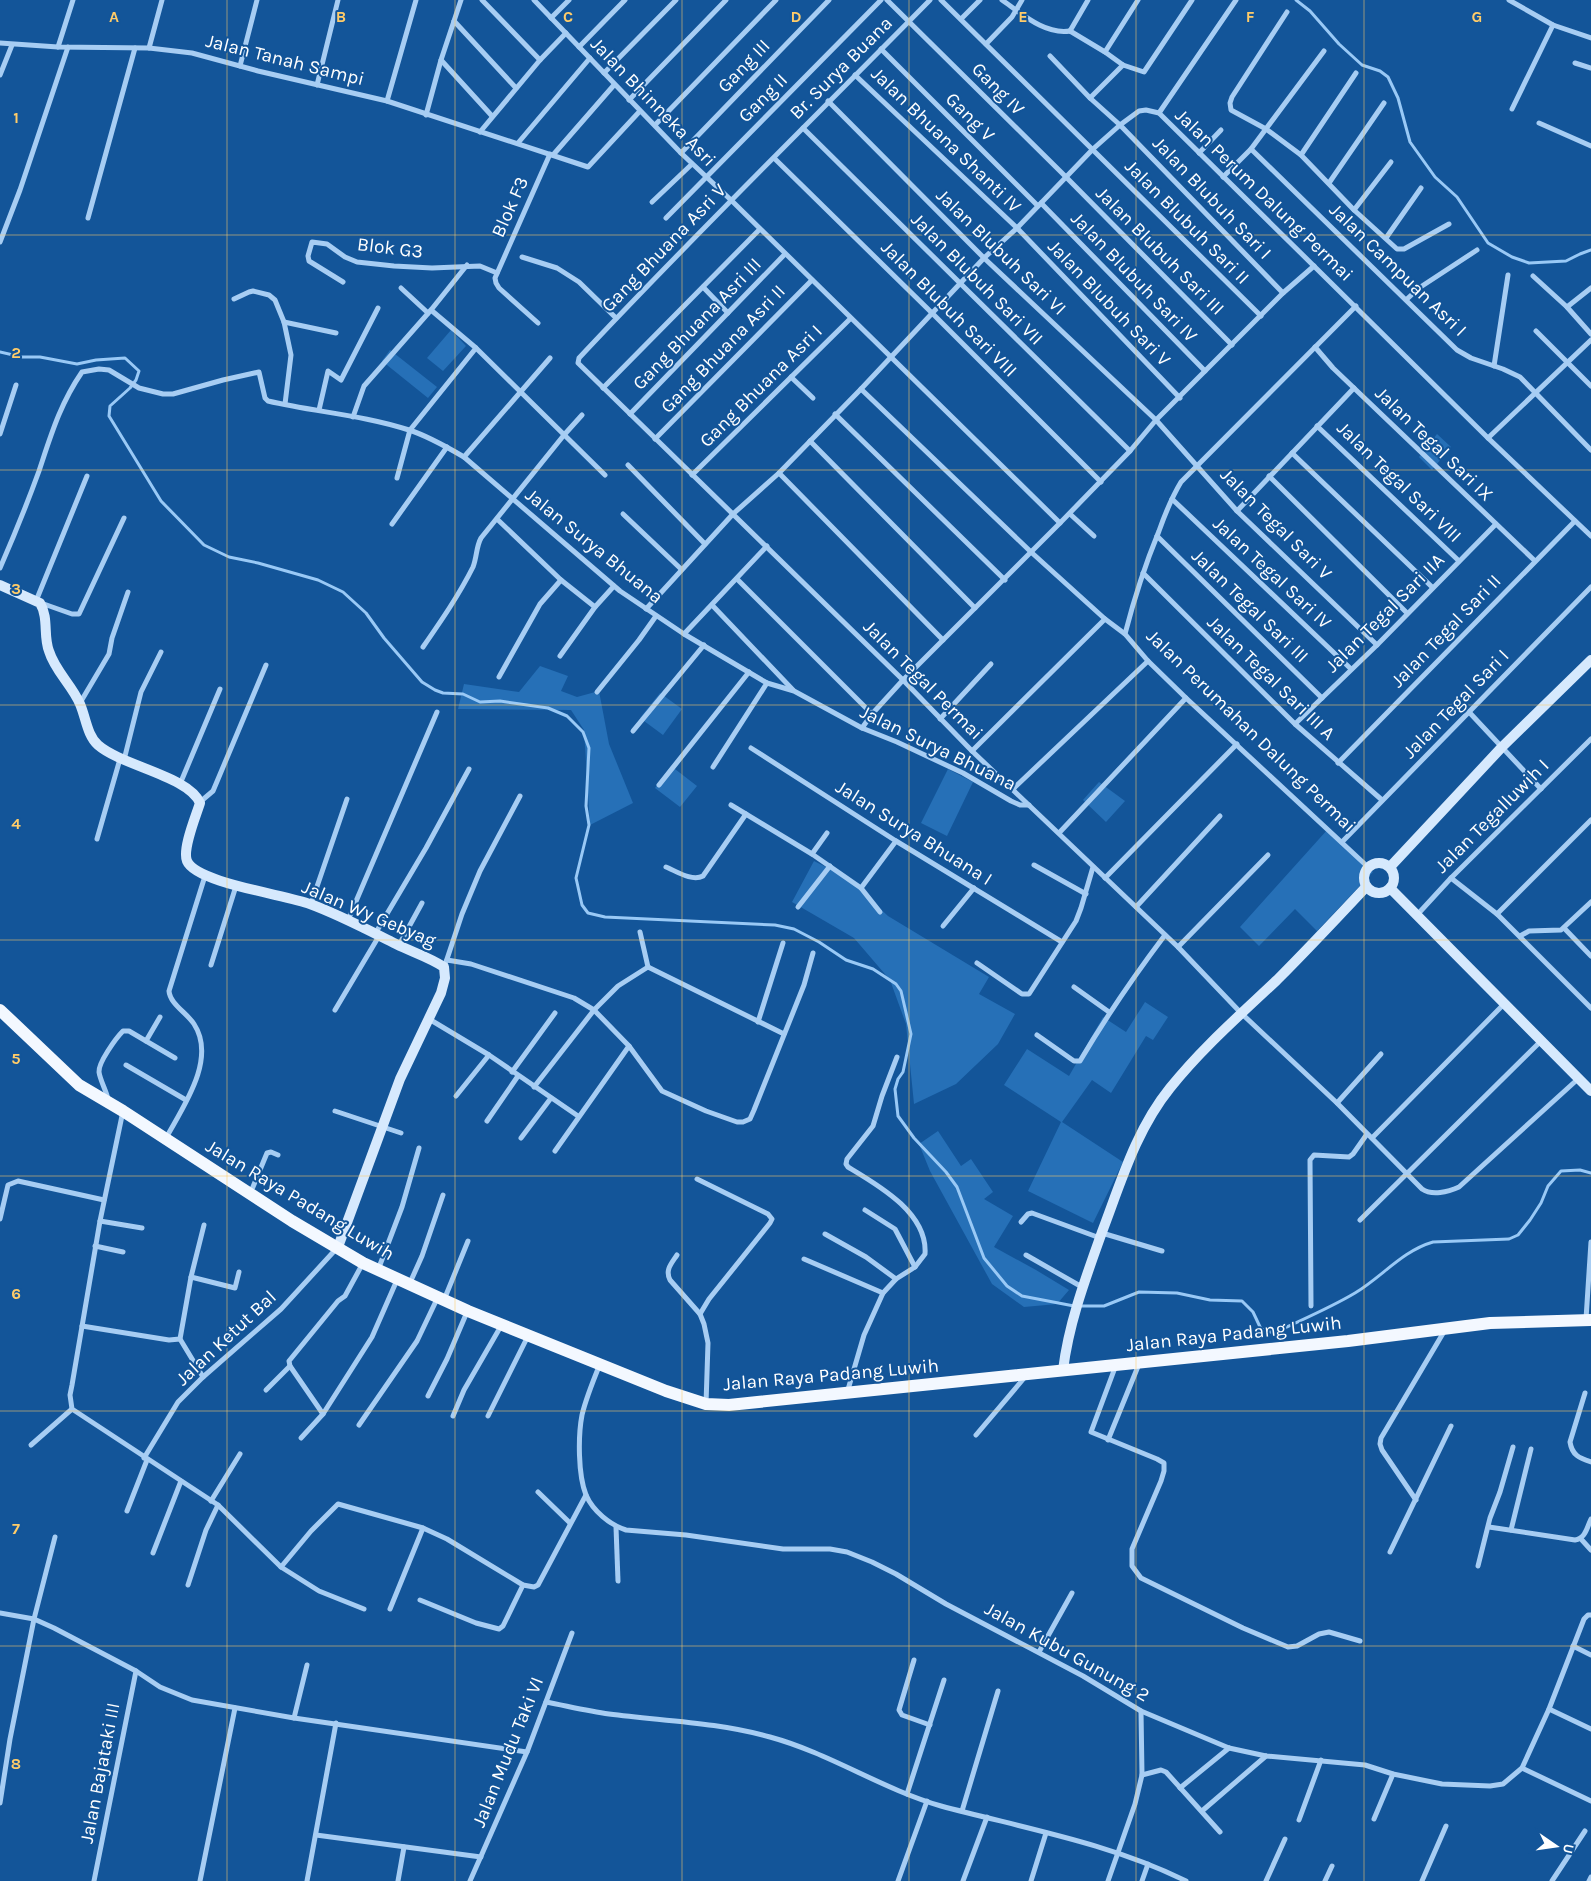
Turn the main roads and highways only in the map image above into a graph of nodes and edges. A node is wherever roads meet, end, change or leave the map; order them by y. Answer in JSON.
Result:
{"nodes":[{"id":1,"x":0,"y":1010,"type":"edge"},
{"id":2,"x":1588,"y":1320,"type":"edge"}],
"edges":[{"from":1,"to":2,"type":"main road","name":"Jalan Raya Padang Luwih"}]}
